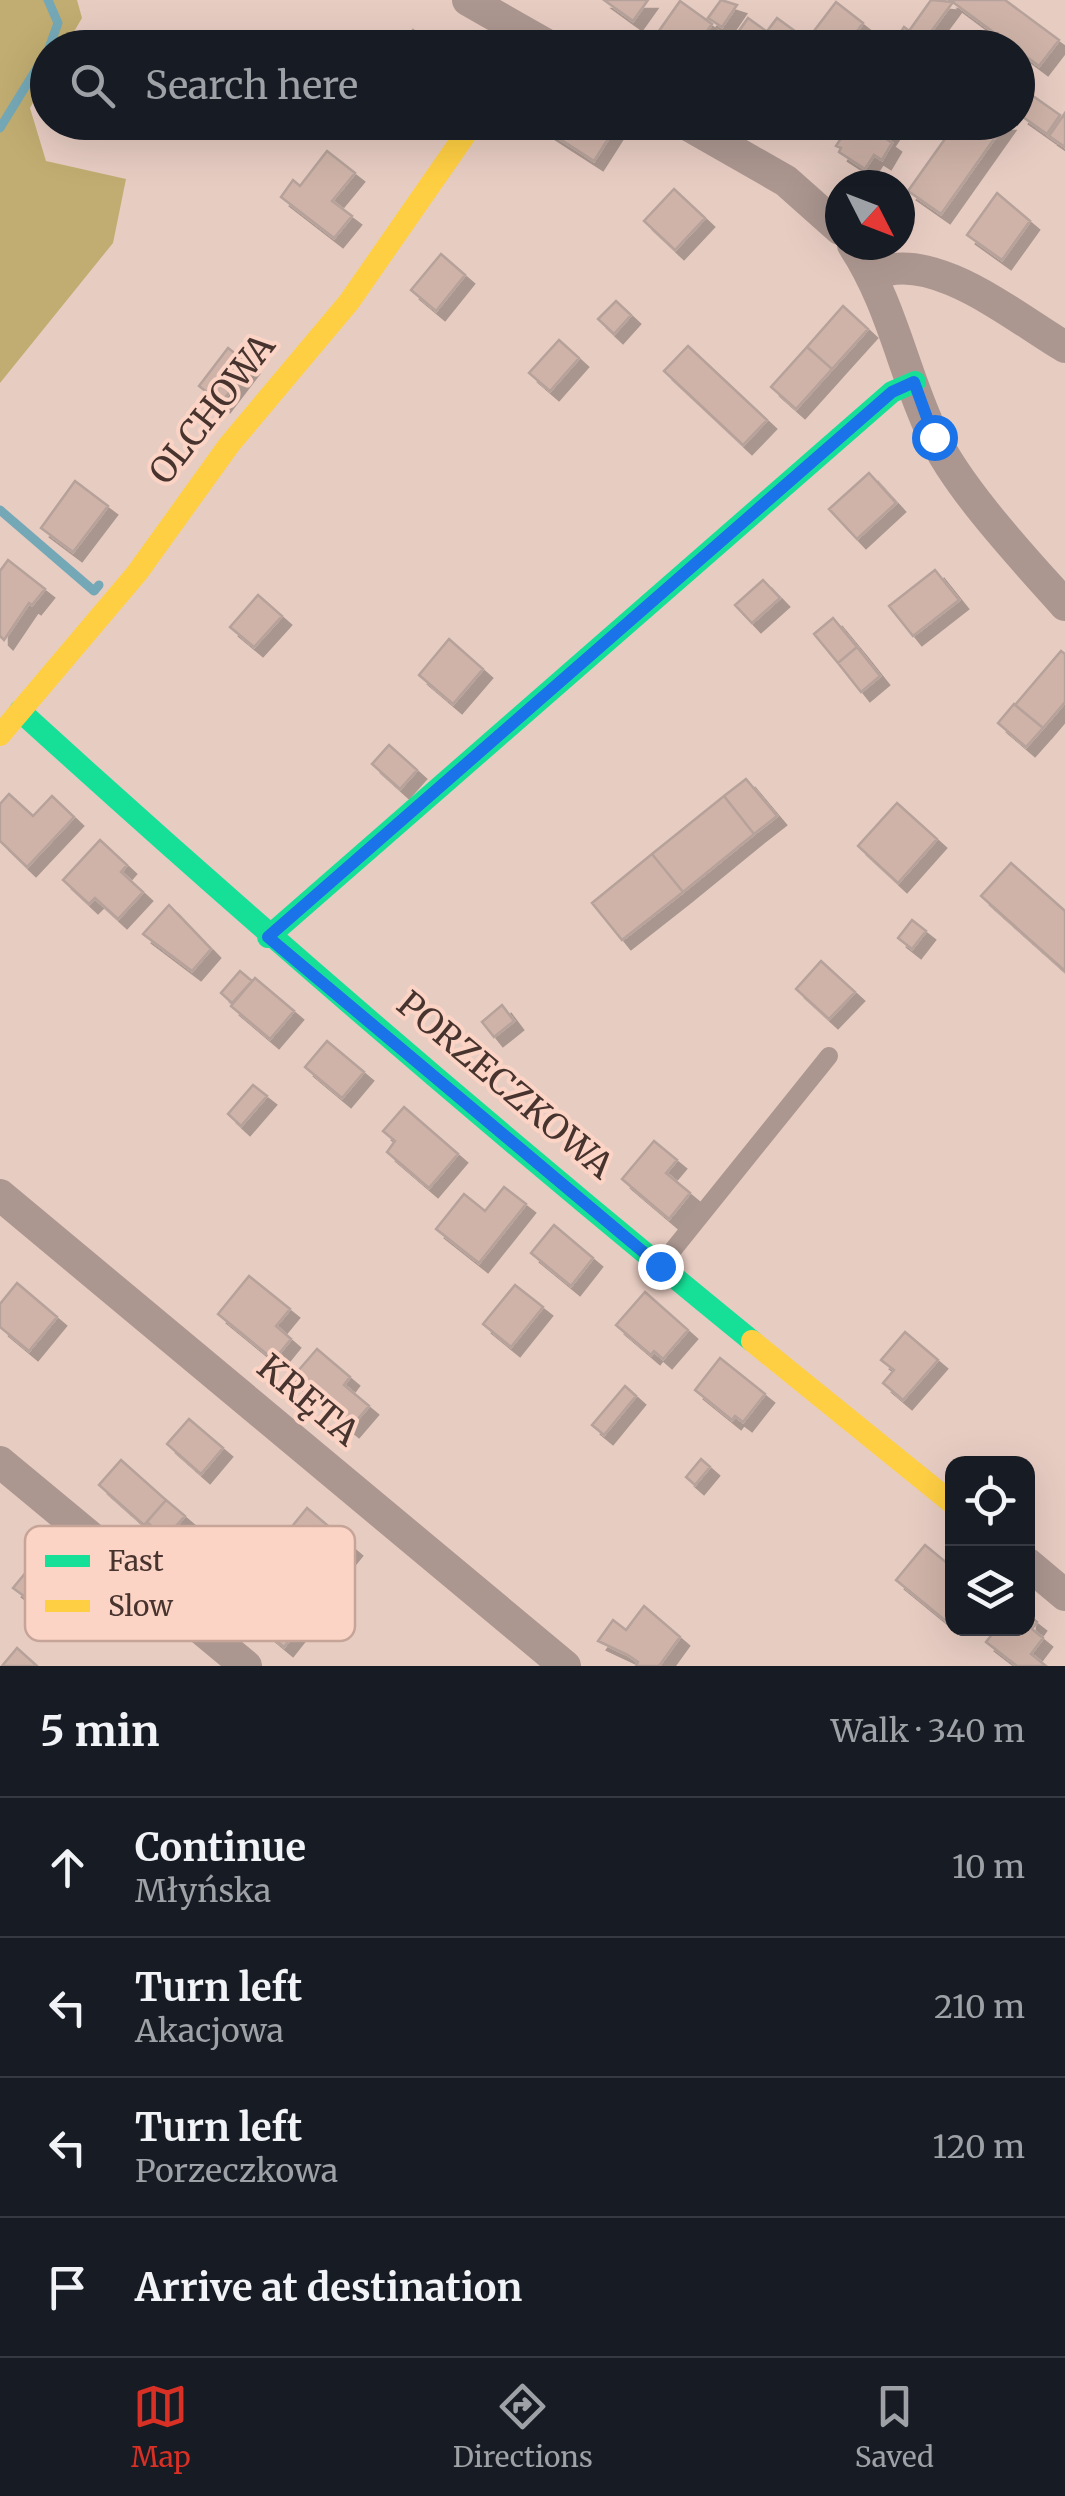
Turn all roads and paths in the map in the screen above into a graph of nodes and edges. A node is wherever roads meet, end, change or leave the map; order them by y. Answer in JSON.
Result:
{"nodes":[{"id":1,"x":468,"y":0,"type":"edge"},
{"id":2,"x":515,"y":30,"type":"edge"},
{"id":3,"x":462,"y":140,"type":"edge"},
{"id":4,"x":714,"y":140,"type":"edge"},
{"id":5,"x":825,"y":216,"type":"edge"},
{"id":6,"x":863,"y":260,"type":"edge"},
{"id":7,"x":873,"y":275,"type":"junction"},
{"id":8,"x":1065,"y":347,"type":"edge"},
{"id":9,"x":914,"y":382,"type":"junction"},
{"id":10,"x":1065,"y":605,"type":"edge"},
{"id":11,"x":20,"y":711,"type":"junction"},
{"id":12,"x":0,"y":735,"type":"edge"},
{"id":13,"x":268,"y":937,"type":"junction"},
{"id":14,"x":829,"y":1056,"type":"dead end"},
{"id":15,"x":0,"y":1195,"type":"edge"},
{"id":16,"x":660,"y":1266,"type":"junction"},
{"id":17,"x":0,"y":1462,"type":"edge"},
{"id":18,"x":945,"y":1497,"type":"edge"},
{"id":19,"x":77,"y":1526,"type":"edge"},
{"id":20,"x":1035,"y":1570,"type":"edge"},
{"id":21,"x":1065,"y":1594,"type":"edge"},
{"id":22,"x":216,"y":1641,"type":"edge"},
{"id":23,"x":246,"y":1666,"type":"edge"},
{"id":24,"x":566,"y":1666,"type":"edge"}],
"edges":[{"from":1,"to":2,"type":"street"},
{"from":3,"to":11,"type":"street","name":"OLCHOWA"},
{"from":4,"to":5,"type":"street"},
{"from":6,"to":7,"type":"street"},
{"from":7,"to":8,"type":"street"},
{"from":7,"to":9,"type":"street"},
{"from":9,"to":10,"type":"street"},
{"from":9,"to":13,"type":"street"},
{"from":11,"to":12,"type":"street","name":"OLCHOWA"},
{"from":11,"to":13,"type":"street","name":"PORZECZKOWA"},
{"from":13,"to":16,"type":"street","name":"PORZECZKOWA"},
{"from":14,"to":16,"type":"lane"},
{"from":15,"to":24,"type":"street","name":"KRĘTA"},
{"from":16,"to":18,"type":"street","name":"PORZECZKOWA"},
{"from":17,"to":19,"type":"street"},
{"from":20,"to":21,"type":"street"},
{"from":22,"to":23,"type":"street"}]}
